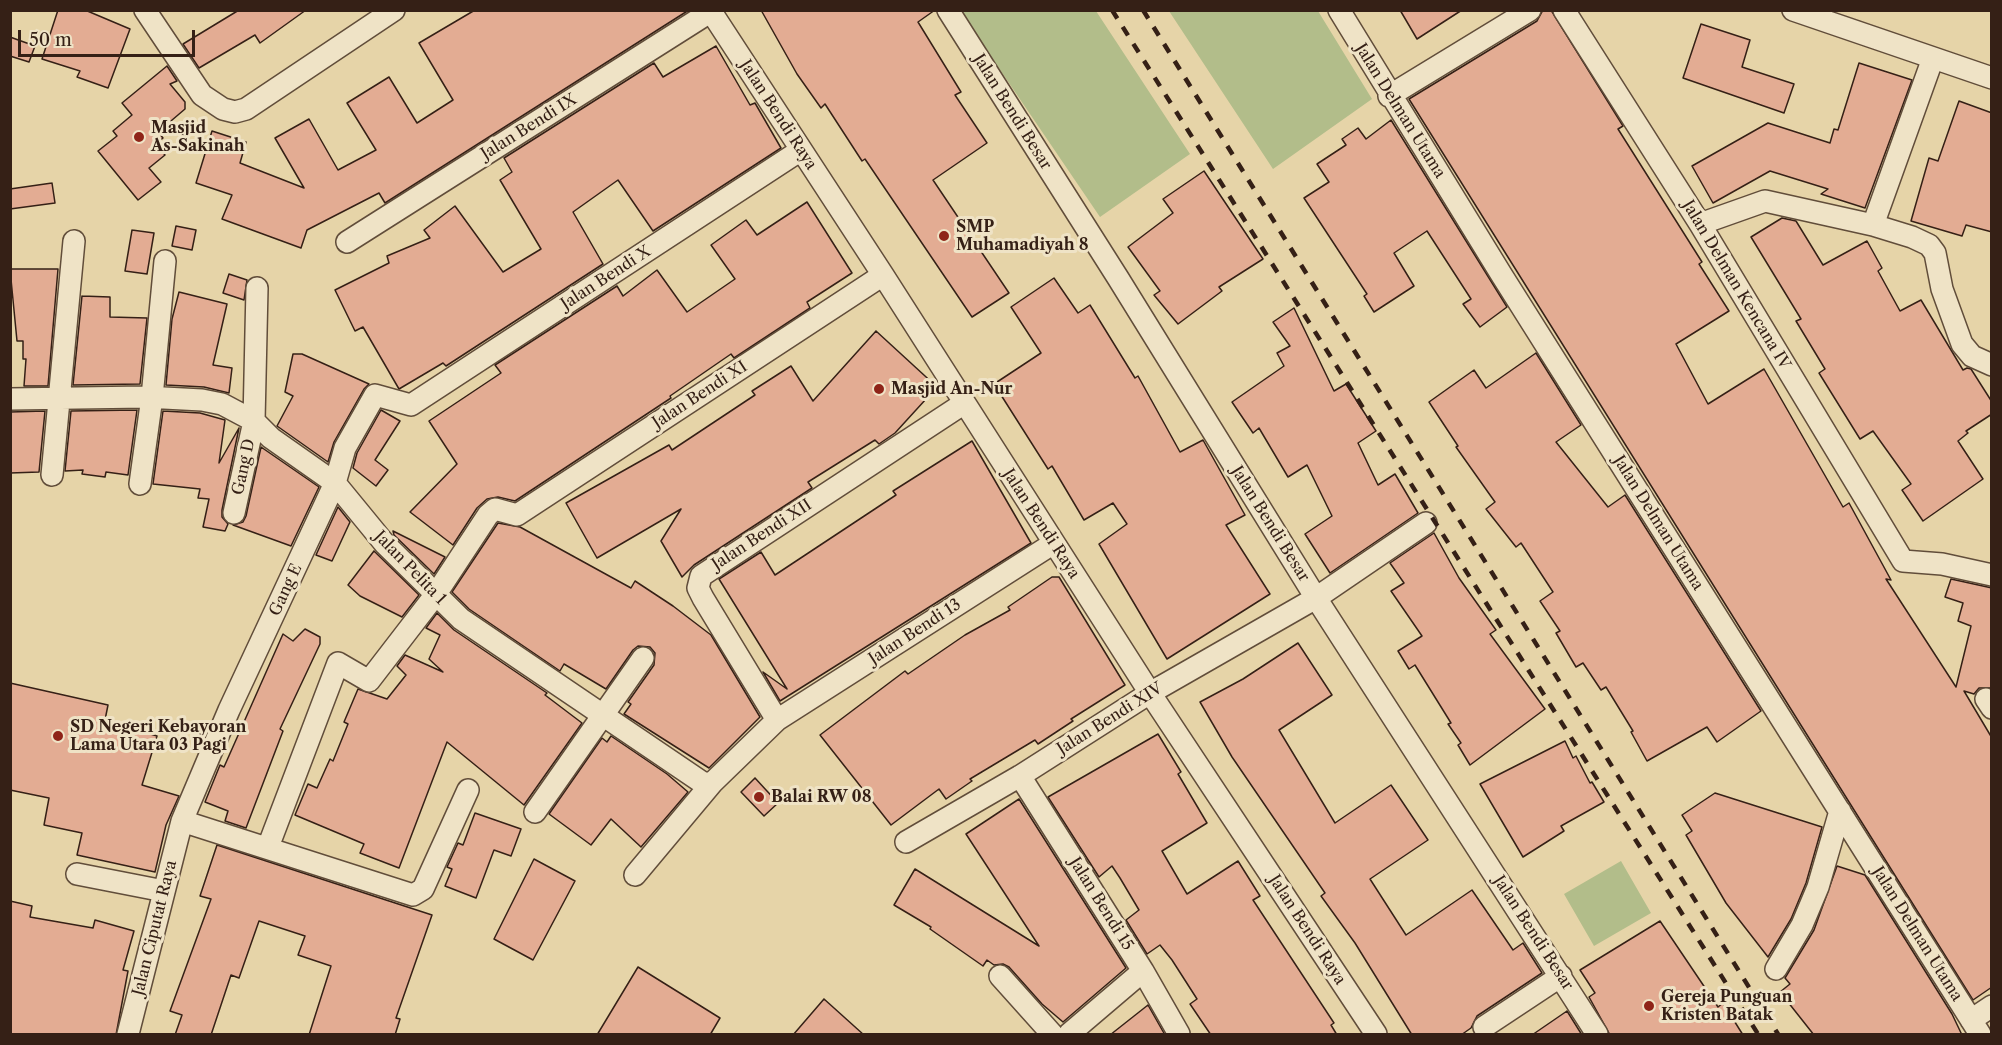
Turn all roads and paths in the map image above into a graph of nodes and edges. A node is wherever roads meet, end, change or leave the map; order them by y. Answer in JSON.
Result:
{"nodes":[{"id":1,"x":145,"y":10,"type":"edge"},
{"id":2,"x":394,"y":10,"type":"edge"},
{"id":3,"x":948,"y":10,"type":"edge"},
{"id":4,"x":1339,"y":10,"type":"edge"},
{"id":5,"x":1530,"y":10,"type":"edge"},
{"id":6,"x":1564,"y":10,"type":"edge"},
{"id":7,"x":1793,"y":10,"type":"edge"},
{"id":8,"x":710,"y":11,"type":"edge"},
{"id":9,"x":1933,"y":57,"type":"junction"},
{"id":10,"x":1992,"y":78,"type":"edge"},
{"id":11,"x":1389,"y":96,"type":"junction"},
{"id":12,"x":801,"y":150,"type":"junction"},
{"id":13,"x":1700,"y":224,"type":"junction"},
{"id":14,"x":1873,"y":225,"type":"junction"},
{"id":15,"x":74,"y":241,"type":"dead end"},
{"id":16,"x":347,"y":242,"type":"dead end"},
{"id":17,"x":165,"y":261,"type":"dead end"},
{"id":18,"x":883,"y":275,"type":"junction"},
{"id":19,"x":257,"y":288,"type":"dead end"},
{"id":20,"x":1992,"y":365,"type":"edge"},
{"id":21,"x":152,"y":397,"type":"junction"},
{"id":22,"x":58,"y":398,"type":"junction"},
{"id":23,"x":10,"y":399,"type":"edge"},
{"id":24,"x":963,"y":404,"type":"junction"},
{"id":25,"x":411,"y":405,"type":"joint"},
{"id":26,"x":254,"y":421,"type":"junction"},
{"id":27,"x":52,"y":475,"type":"dead end"},
{"id":28,"x":335,"y":483,"type":"junction"},
{"id":29,"x":140,"y":484,"type":"dead end"},
{"id":30,"x":234,"y":513,"type":"dead end"},
{"id":31,"x":1426,"y":523,"type":"dead end"},
{"id":32,"x":1054,"y":543,"type":"junction"},
{"id":33,"x":1992,"y":575,"type":"edge"},
{"id":34,"x":436,"y":594,"type":"junction"},
{"id":35,"x":1316,"y":598,"type":"junction"},
{"id":36,"x":643,"y":658,"type":"dead end"},
{"id":37,"x":1150,"y":693,"type":"junction"},
{"id":38,"x":601,"y":716,"type":"junction"},
{"id":39,"x":777,"y":720,"type":"junction"},
{"id":40,"x":1020,"y":776,"type":"junction"},
{"id":41,"x":712,"y":783,"type":"junction"},
{"id":42,"x":468,"y":790,"type":"dead end"},
{"id":43,"x":1840,"y":811,"type":"junction"},
{"id":44,"x":535,"y":812,"type":"dead end"},
{"id":45,"x":182,"y":821,"type":"junction"},
{"id":46,"x":906,"y":842,"type":"dead end"},
{"id":47,"x":268,"y":847,"type":"junction"},
{"id":48,"x":76,"y":874,"type":"dead end"},
{"id":49,"x":635,"y":875,"type":"dead end"},
{"id":50,"x":164,"y":891,"type":"junction"},
{"id":51,"x":1776,"y":969,"type":"dead end"},
{"id":52,"x":1143,"y":970,"type":"junction"},
{"id":53,"x":1000,"y":976,"type":"dead end"},
{"id":54,"x":1561,"y":976,"type":"junction"},
{"id":55,"x":1992,"y":1006,"type":"edge"},
{"id":56,"x":1976,"y":1027,"type":"edge"},
{"id":57,"x":1484,"y":1028,"type":"dead end"},
{"id":58,"x":128,"y":1035,"type":"edge"},
{"id":59,"x":1052,"y":1035,"type":"edge"},
{"id":60,"x":1069,"y":1035,"type":"edge"},
{"id":61,"x":1179,"y":1035,"type":"edge"},
{"id":62,"x":1376,"y":1035,"type":"edge"},
{"id":63,"x":1597,"y":1035,"type":"edge"}],
"edges":[{"from":1,"to":2,"type":"street"},
{"from":3,"to":35,"type":"street","name":"Jalan Bendi Besar"},
{"from":4,"to":11,"type":"street","name":"Jalan Delman Utama"},
{"from":5,"to":11,"type":"street"},
{"from":6,"to":13,"type":"street","name":"Jalan Delman Kencana IV"},
{"from":7,"to":9,"type":"street"},
{"from":8,"to":12,"type":"street","name":"Jalan Bendi Raya"},
{"from":8,"to":16,"type":"street","name":"Jalan Bendi IX"},
{"from":9,"to":10,"type":"street"},
{"from":9,"to":14,"type":"street"},
{"from":11,"to":43,"type":"street","name":"Jalan Delman Utama"},
{"from":12,"to":18,"type":"street","name":"Jalan Bendi Raya"},
{"from":12,"to":25,"type":"street","name":"Jalan Bendi X"},
{"from":13,"to":14,"type":"street"},
{"from":13,"to":33,"type":"street","name":"Jalan Delman Kencana IV"},
{"from":14,"to":20,"type":"street"},
{"from":15,"to":22,"type":"street"},
{"from":17,"to":21,"type":"street"},
{"from":18,"to":24,"type":"street","name":"Jalan Bendi Raya"},
{"from":18,"to":34,"type":"street","name":"Jalan Bendi XI"},
{"from":19,"to":26,"type":"street","name":"Gang D"},
{"from":21,"to":22,"type":"street","name":"Jalan Pelita 1"},
{"from":21,"to":26,"type":"street","name":"Jalan Pelita 1"},
{"from":21,"to":29,"type":"street"},
{"from":22,"to":23,"type":"street","name":"Jalan Pelita 1"},
{"from":22,"to":27,"type":"street"},
{"from":24,"to":32,"type":"street","name":"Jalan Bendi Raya"},
{"from":24,"to":39,"type":"street","name":"Jalan Bendi XII"},
{"from":25,"to":28,"type":"street","name":"Gang E"},
{"from":26,"to":28,"type":"street","name":"Jalan Pelita 1"},
{"from":26,"to":30,"type":"street","name":"Gang D"},
{"from":28,"to":34,"type":"street","name":"Jalan Pelita 1"},
{"from":28,"to":45,"type":"street","name":"Gang E"},
{"from":31,"to":35,"type":"street","name":"Jalan Bendi XIV"},
{"from":32,"to":37,"type":"street","name":"Jalan Bendi Raya"},
{"from":32,"to":39,"type":"street","name":"Jalan Bendi 13"},
{"from":34,"to":38,"type":"street","name":"Jalan Pelita 1"},
{"from":34,"to":47,"type":"street"},
{"from":35,"to":37,"type":"street","name":"Jalan Bendi XIV"},
{"from":35,"to":54,"type":"street","name":"Jalan Bendi Besar"},
{"from":36,"to":38,"type":"street"},
{"from":37,"to":40,"type":"street","name":"Jalan Bendi XIV"},
{"from":37,"to":62,"type":"street","name":"Jalan Bendi Raya"},
{"from":38,"to":41,"type":"street","name":"Jalan Pelita 1"},
{"from":38,"to":44,"type":"street"},
{"from":39,"to":41,"type":"street"},
{"from":40,"to":46,"type":"street","name":"Jalan Bendi XIV"},
{"from":40,"to":52,"type":"street","name":"Jalan Bendi 15"},
{"from":41,"to":49,"type":"street"},
{"from":42,"to":47,"type":"street"},
{"from":43,"to":51,"type":"street"},
{"from":43,"to":56,"type":"street","name":"Jalan Delman Utama"},
{"from":45,"to":47,"type":"street"},
{"from":45,"to":50,"type":"street","name":"Jalan Ciputat Raya"},
{"from":48,"to":50,"type":"street"},
{"from":50,"to":58,"type":"street","name":"Jalan Ciputat Raya"},
{"from":52,"to":60,"type":"street"},
{"from":52,"to":61,"type":"street","name":"Jalan Bendi 15"},
{"from":53,"to":59,"type":"street"},
{"from":54,"to":57,"type":"street"},
{"from":54,"to":63,"type":"street","name":"Jalan Bendi Besar"},
{"from":55,"to":56,"type":"street"}]}
